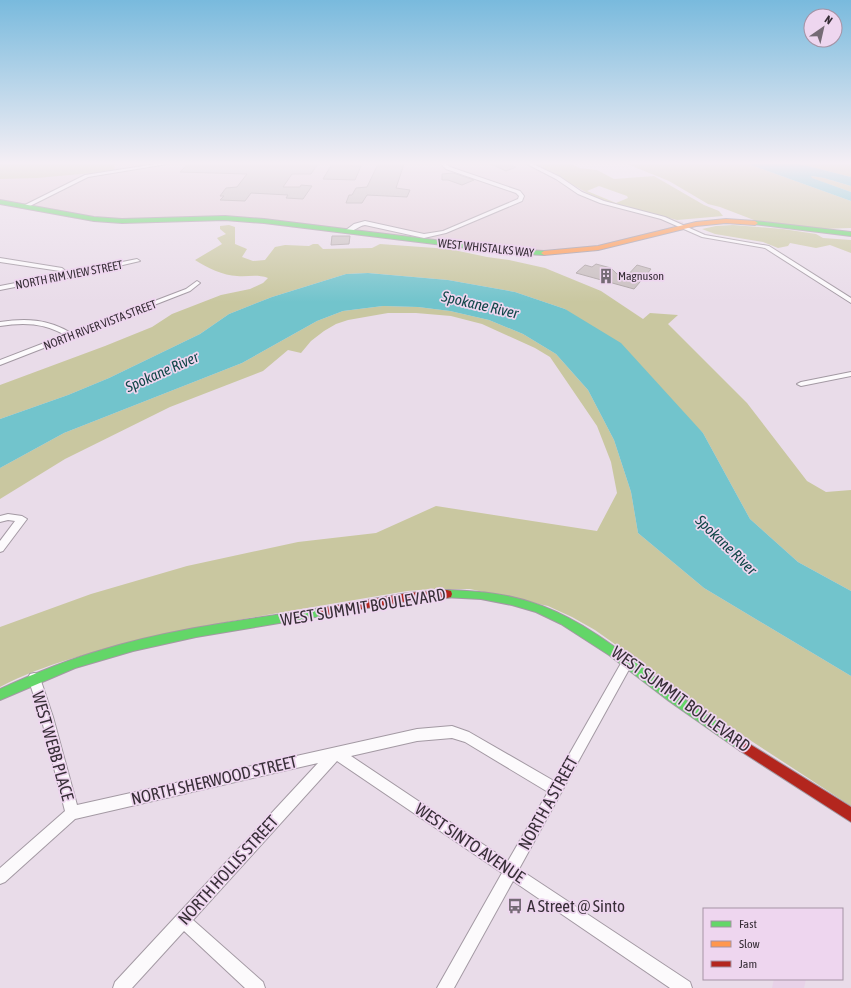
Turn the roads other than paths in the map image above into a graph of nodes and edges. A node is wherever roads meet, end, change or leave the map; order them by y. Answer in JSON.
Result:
{"nodes":[{"id":1,"x":46,"y":210,"type":"edge"},
{"id":2,"x":496,"y":210,"type":"edge"},
{"id":3,"x":630,"y":210,"type":"edge"},
{"id":4,"x":684,"y":226,"type":"junction"},
{"id":5,"x":352,"y":232,"type":"junction"},
{"id":6,"x":444,"y":232,"type":"junction"},
{"id":7,"x":851,"y":234,"type":"edge"},
{"id":8,"x":445,"y":244,"type":"junction"},
{"id":9,"x":0,"y":260,"type":"edge"},
{"id":10,"x":138,"y":261,"type":"dead end"},
{"id":11,"x":66,"y":276,"type":"junction"},
{"id":12,"x":197,"y":283,"type":"dead end"},
{"id":13,"x":0,"y":288,"type":"edge"},
{"id":14,"x":851,"y":301,"type":"edge"},
{"id":15,"x":0,"y":324,"type":"edge"},
{"id":16,"x":71,"y":336,"type":"junction"},
{"id":17,"x":0,"y":363,"type":"edge"},
{"id":18,"x":851,"y":374,"type":"edge"},
{"id":19,"x":801,"y":384,"type":"dead end"},
{"id":20,"x":0,"y":519,"type":"edge"},
{"id":21,"x":0,"y":548,"type":"edge"},
{"id":22,"x":628,"y":661,"type":"junction"},
{"id":23,"x":34,"y":678,"type":"junction"},
{"id":24,"x":0,"y":695,"type":"edge"},
{"id":25,"x":336,"y":752,"type":"junction"},
{"id":26,"x":556,"y":790,"type":"junction"},
{"id":27,"x":72,"y":813,"type":"junction"},
{"id":28,"x":851,"y":815,"type":"edge"},
{"id":29,"x":510,"y":870,"type":"junction"},
{"id":30,"x":0,"y":877,"type":"edge"},
{"id":31,"x":183,"y":920,"type":"junction"},
{"id":32,"x":121,"y":988,"type":"edge"},
{"id":33,"x":257,"y":988,"type":"edge"},
{"id":34,"x":445,"y":988,"type":"edge"},
{"id":35,"x":684,"y":988,"type":"edge"}],
"edges":[{"from":1,"to":5,"type":"main road","name":"WEST WHISTALKS WAY"},
{"from":2,"to":6,"type":"street"},
{"from":3,"to":4,"type":"street"},
{"from":4,"to":7,"type":"main road","name":"WEST WHISTALKS WAY"},
{"from":4,"to":8,"type":"main road","name":"WEST WHISTALKS WAY"},
{"from":4,"to":14,"type":"street"},
{"from":5,"to":6,"type":"street"},
{"from":5,"to":8,"type":"main road","name":"WEST WHISTALKS WAY"},
{"from":6,"to":8,"type":"street"},
{"from":9,"to":11,"type":"street"},
{"from":10,"to":11,"type":"street","name":"NORTH RIM VIEW STREET"},
{"from":11,"to":13,"type":"street","name":"NORTH RIM VIEW STREET"},
{"from":12,"to":16,"type":"street","name":"NORTH RIVER VISTA STREET"},
{"from":15,"to":16,"type":"street"},
{"from":16,"to":17,"type":"street","name":"NORTH RIVER VISTA STREET"},
{"from":18,"to":19,"type":"street"},
{"from":20,"to":21,"type":"street"},
{"from":22,"to":23,"type":"main road","name":"WEST SUMMIT BOULEVARD"},
{"from":22,"to":26,"type":"street","name":"NORTH A STREET"},
{"from":22,"to":28,"type":"main road","name":"WEST SUMMIT BOULEVARD"},
{"from":23,"to":24,"type":"main road","name":"WEST SUMMIT BOULEVARD"},
{"from":23,"to":27,"type":"street","name":"WEST WEBB PLACE"},
{"from":25,"to":26,"type":"street","name":"NORTH SHERWOOD STREET"},
{"from":25,"to":27,"type":"street","name":"NORTH SHERWOOD STREET"},
{"from":25,"to":29,"type":"street","name":"WEST SINTO AVENUE"},
{"from":25,"to":31,"type":"street","name":"NORTH HOLLIS STREET"},
{"from":26,"to":29,"type":"street","name":"NORTH A STREET"},
{"from":27,"to":30,"type":"street","name":"NORTH SHERWOOD STREET"},
{"from":29,"to":34,"type":"street","name":"NORTH A STREET"},
{"from":29,"to":35,"type":"street","name":"WEST SINTO AVENUE"},
{"from":31,"to":32,"type":"street","name":"NORTH HOLLIS STREET"},
{"from":31,"to":33,"type":"street"}]}
